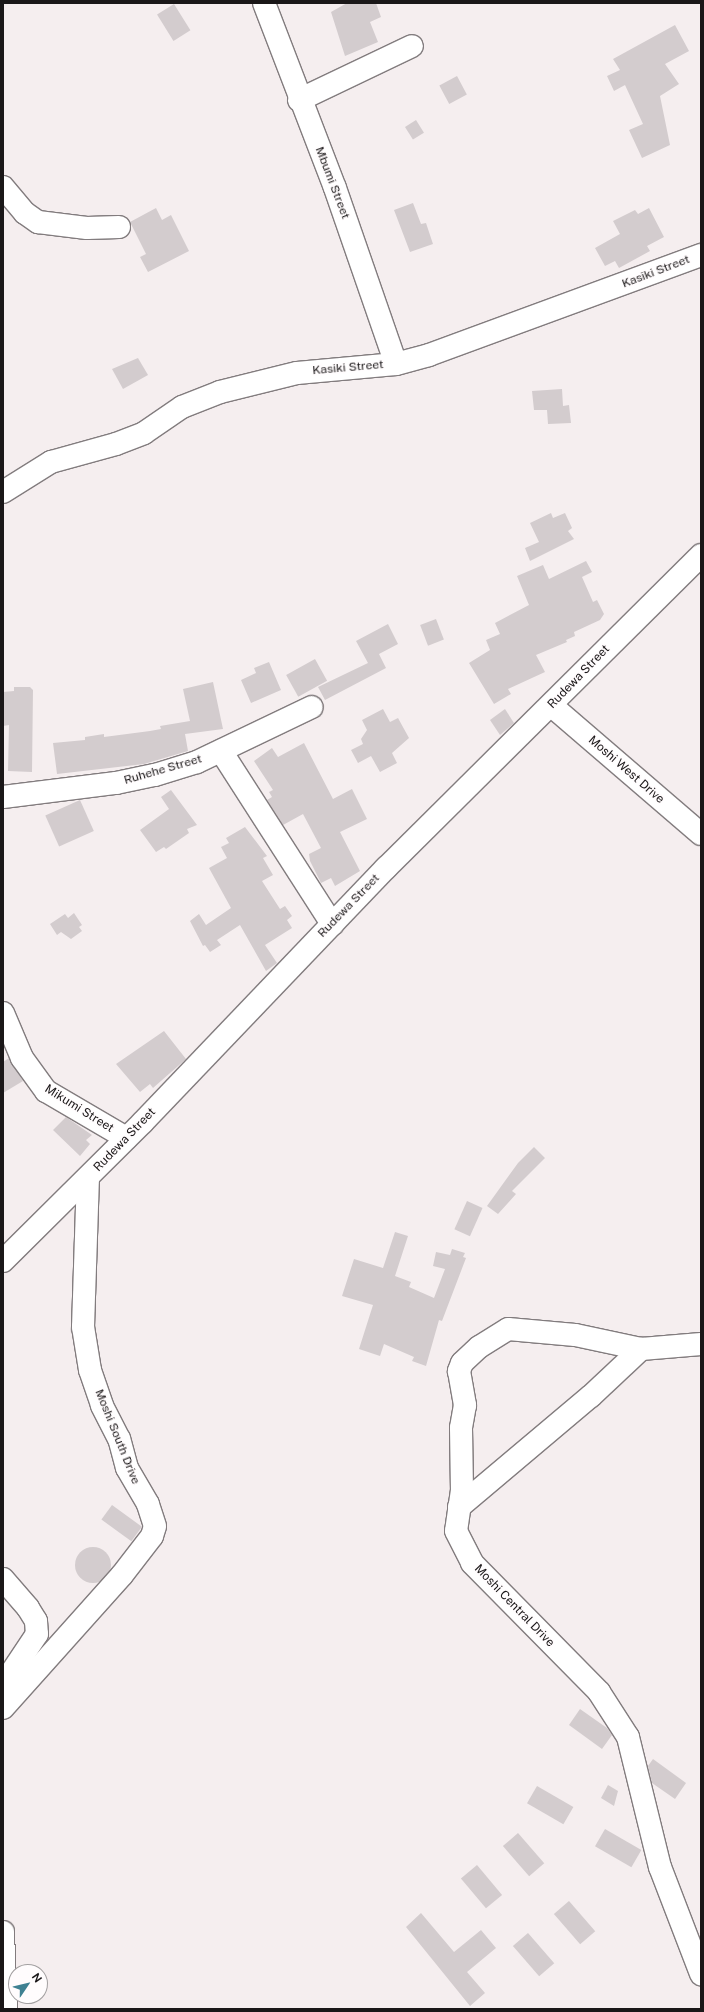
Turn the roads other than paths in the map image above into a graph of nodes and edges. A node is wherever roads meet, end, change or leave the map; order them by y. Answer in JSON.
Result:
{"nodes":[{"id":1,"x":264,"y":3,"type":"edge"},
{"id":2,"x":412,"y":46,"type":"dead end"},
{"id":3,"x":300,"y":100,"type":"junction"},
{"id":4,"x":3,"y":187,"type":"edge"},
{"id":5,"x":118,"y":227,"type":"dead end"},
{"id":6,"x":701,"y":255,"type":"edge"},
{"id":7,"x":396,"y":364,"type":"junction"},
{"id":8,"x":3,"y":492,"type":"edge"},
{"id":9,"x":701,"y":556,"type":"edge"},
{"id":10,"x":552,"y":706,"type":"junction"},
{"id":11,"x":312,"y":707,"type":"dead end"},
{"id":12,"x":221,"y":751,"type":"junction"},
{"id":13,"x":3,"y":797,"type":"edge"},
{"id":14,"x":701,"y":834,"type":"edge"},
{"id":15,"x":332,"y":924,"type":"junction"},
{"id":16,"x":4,"y":1022,"type":"edge"},
{"id":17,"x":126,"y":1138,"type":"junction"},
{"id":18,"x":88,"y":1179,"type":"junction"},
{"id":19,"x":3,"y":1261,"type":"edge"},
{"id":20,"x":701,"y":1344,"type":"edge"},
{"id":21,"x":640,"y":1349,"type":"junction"},
{"id":22,"x":459,"y":1507,"type":"junction"},
{"id":23,"x":3,"y":1579,"type":"edge"},
{"id":24,"x":3,"y":1685,"type":"edge"},
{"id":25,"x":3,"y":1708,"type":"edge"},
{"id":26,"x":3,"y":1932,"type":"edge"},
{"id":27,"x":701,"y":1974,"type":"edge"},
{"id":28,"x":6,"y":2009,"type":"edge"}],
"edges":[{"from":1,"to":3,"type":"street","name":"Mbumi Street"},
{"from":2,"to":3,"type":"street"},
{"from":3,"to":7,"type":"street","name":"Mbumi Street"},
{"from":4,"to":5,"type":"street"},
{"from":6,"to":7,"type":"street","name":"Kasiki Street"},
{"from":7,"to":8,"type":"street","name":"Kasiki Street"},
{"from":9,"to":10,"type":"street","name":"Rudewa Street"},
{"from":10,"to":14,"type":"street","name":"Moshi West Drive"},
{"from":10,"to":15,"type":"street","name":"Rudewa Street"},
{"from":11,"to":12,"type":"street","name":"Ruhehe Street"},
{"from":12,"to":13,"type":"street","name":"Ruhehe Street"},
{"from":12,"to":15,"type":"street"},
{"from":15,"to":17,"type":"street","name":"Rudewa Street"},
{"from":16,"to":17,"type":"street","name":"Mikumi Street"},
{"from":17,"to":18,"type":"street","name":"Rudewa Street"},
{"from":18,"to":19,"type":"street","name":"Rudewa Street"},
{"from":18,"to":25,"type":"street","name":"Moshi South Drive"},
{"from":20,"to":21,"type":"street","name":"Moshi Central Drive"},
{"from":21,"to":22,"type":"street"},
{"from":21,"to":22,"type":"street","name":"Moshi Central Drive"},
{"from":22,"to":27,"type":"street","name":"Moshi Central Drive"},
{"from":23,"to":24,"type":"street"},
{"from":26,"to":28,"type":"street"}]}
